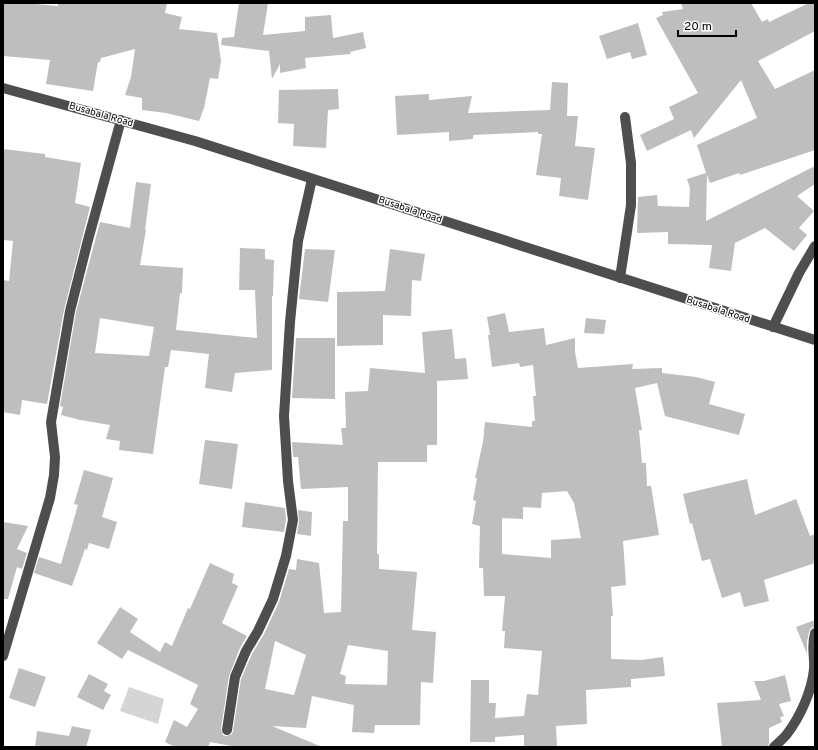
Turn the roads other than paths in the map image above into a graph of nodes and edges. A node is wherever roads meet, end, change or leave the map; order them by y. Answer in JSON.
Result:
{"nodes":[{"id":1,"x":3,"y":88,"type":"edge"},
{"id":2,"x":625,"y":117,"type":"dead end"},
{"id":3,"x":121,"y":120,"type":"junction"},
{"id":4,"x":312,"y":179,"type":"junction"},
{"id":5,"x":815,"y":246,"type":"edge"},
{"id":6,"x":620,"y":278,"type":"junction"},
{"id":7,"x":773,"y":327,"type":"junction"},
{"id":8,"x":815,"y":340,"type":"edge"},
{"id":9,"x":815,"y":633,"type":"edge"},
{"id":10,"x":3,"y":656,"type":"edge"},
{"id":11,"x":227,"y":730,"type":"dead end"},
{"id":12,"x":774,"y":747,"type":"edge"}],
"edges":[{"from":1,"to":3,"type":"street","name":"Busabala Road"},
{"from":2,"to":6,"type":"street"},
{"from":3,"to":4,"type":"street","name":"Busabala Road"},
{"from":3,"to":10,"type":"street"},
{"from":4,"to":6,"type":"street","name":"Busabala Road"},
{"from":4,"to":11,"type":"street"},
{"from":5,"to":7,"type":"street"},
{"from":6,"to":7,"type":"street","name":"Busabala Road"},
{"from":7,"to":8,"type":"street","name":"Busabala Road"},
{"from":9,"to":12,"type":"street"}]}
